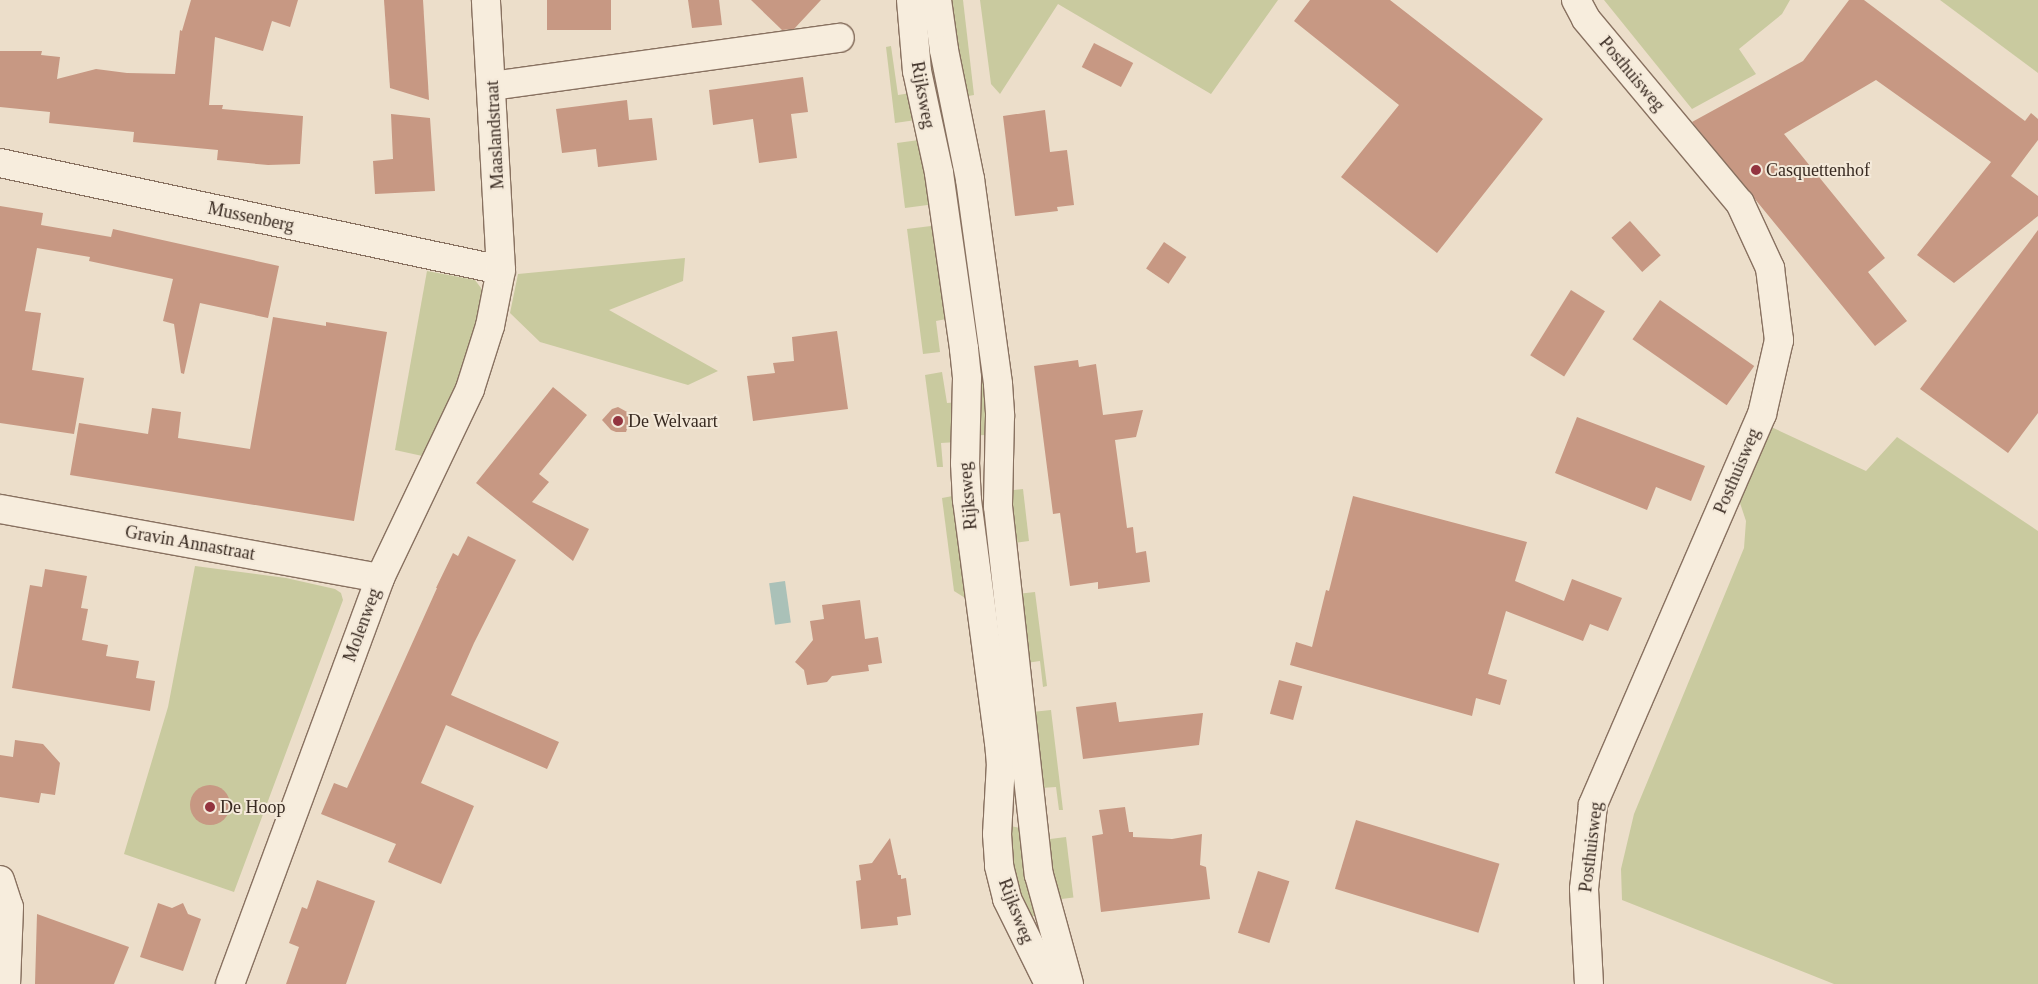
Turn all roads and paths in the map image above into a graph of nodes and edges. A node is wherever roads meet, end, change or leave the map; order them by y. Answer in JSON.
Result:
{"nodes":[{"id":1,"x":486,"y":0,"type":"edge"},
{"id":2,"x":911,"y":0,"type":"edge"},
{"id":3,"x":937,"y":0,"type":"edge"},
{"id":4,"x":1576,"y":0,"type":"edge"},
{"id":5,"x":840,"y":38,"type":"dead end"},
{"id":6,"x":492,"y":86,"type":"junction"},
{"id":7,"x":0,"y":163,"type":"edge"},
{"id":8,"x":502,"y":270,"type":"junction"},
{"id":9,"x":0,"y":509,"type":"edge"},
{"id":10,"x":380,"y":578,"type":"junction"},
{"id":11,"x":0,"y":880,"type":"edge"},
{"id":12,"x":4,"y":907,"type":"edge"},
{"id":13,"x":6,"y":984,"type":"edge"},
{"id":14,"x":230,"y":984,"type":"edge"},
{"id":15,"x":1049,"y":984,"type":"edge"},
{"id":16,"x":1070,"y":984,"type":"edge"},
{"id":17,"x":1589,"y":984,"type":"edge"}],
"edges":[{"from":1,"to":6,"type":"street","name":"Maaslandstraat"},
{"from":2,"to":15,"type":"street","name":"Rijksweg"},
{"from":3,"to":16,"type":"street","name":"Rijksweg"},
{"from":4,"to":17,"type":"street","name":"Posthuisweg"},
{"from":5,"to":6,"type":"street"},
{"from":6,"to":8,"type":"street","name":"Maaslandstraat"},
{"from":7,"to":8,"type":"street","name":"Mussenberg"},
{"from":8,"to":10,"type":"street","name":"Molenweg"},
{"from":9,"to":10,"type":"street","name":"Gravin Annastraat"},
{"from":10,"to":14,"type":"street","name":"Molenweg"},
{"from":11,"to":12,"type":"street"},
{"from":12,"to":13,"type":"street"}]}
